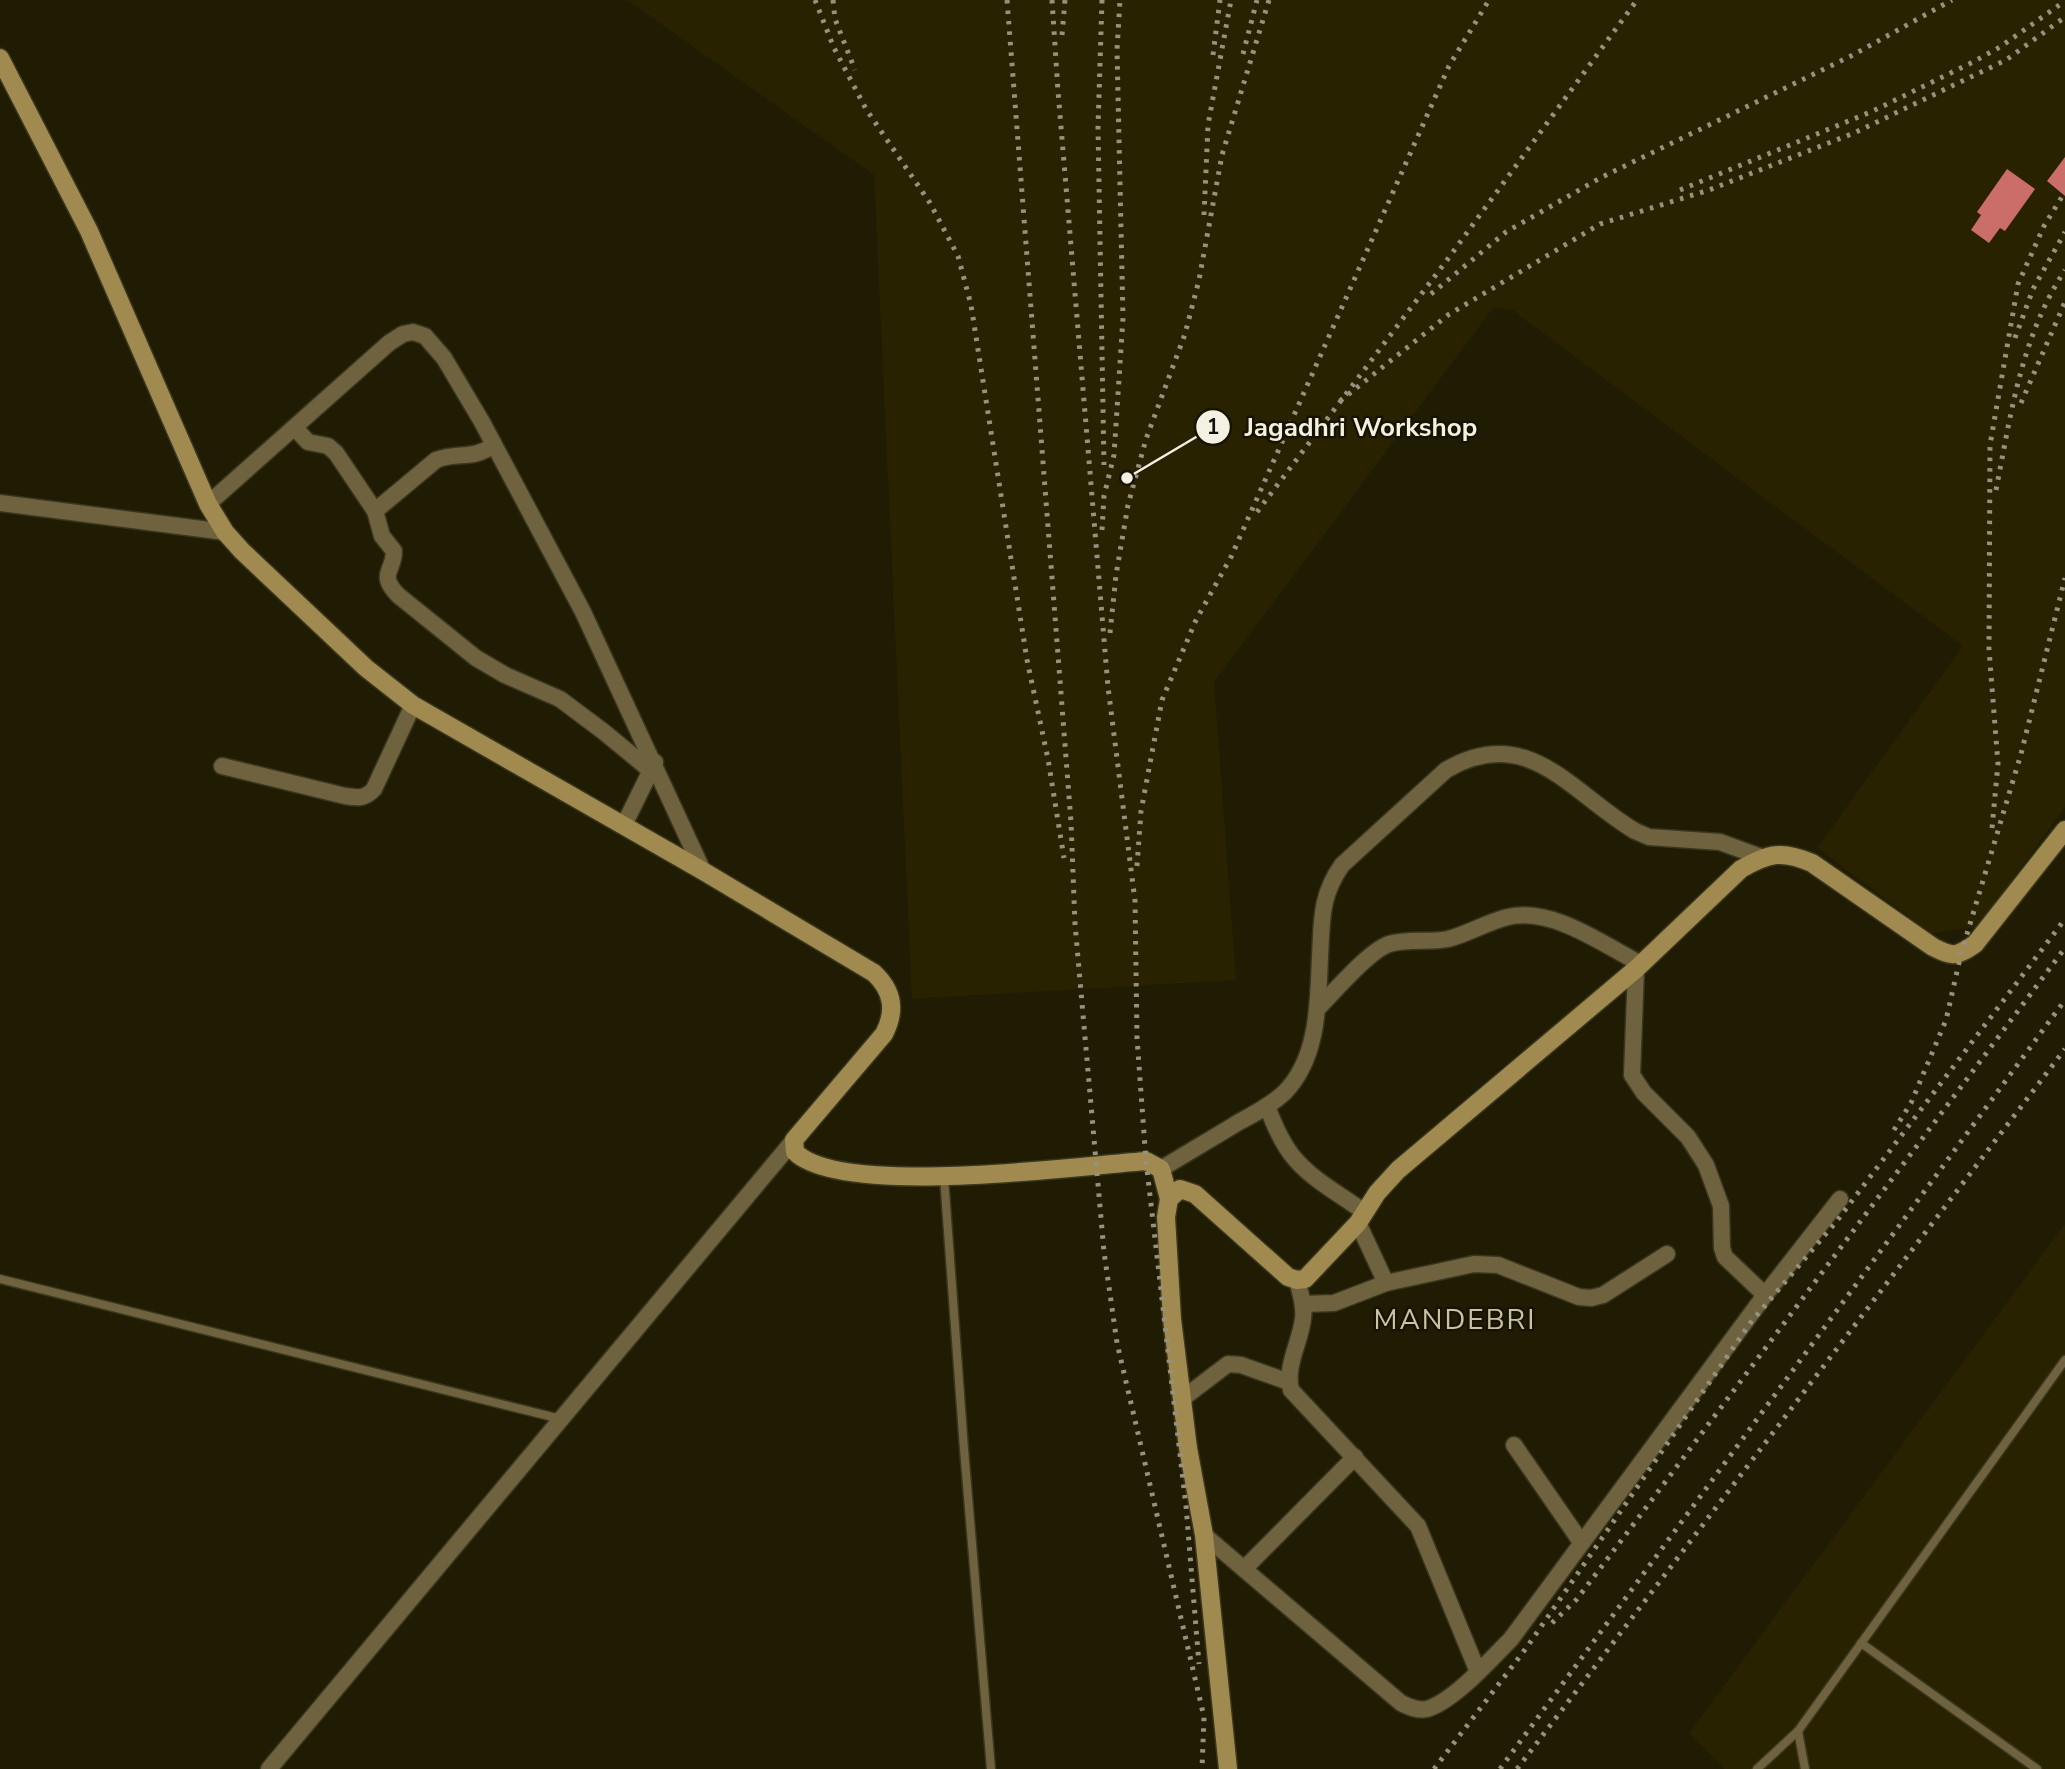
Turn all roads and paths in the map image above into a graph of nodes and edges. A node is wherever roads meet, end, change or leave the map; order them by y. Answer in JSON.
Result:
{"nodes":[{"id":1,"x":0,"y":58,"type":"edge"},
{"id":2,"x":295,"y":428,"type":"junction"},
{"id":3,"x":494,"y":445,"type":"junction"},
{"id":4,"x":0,"y":503,"type":"edge"},
{"id":5,"x":208,"y":504,"type":"junction"},
{"id":6,"x":375,"y":511,"type":"junction"},
{"id":7,"x":225,"y":532,"type":"junction"},
{"id":8,"x":413,"y":705,"type":"junction"},
{"id":9,"x":222,"y":766,"type":"dead end"},
{"id":10,"x":652,"y":766,"type":"junction"},
{"id":11,"x":624,"y":825,"type":"junction"},
{"id":12,"x":2065,"y":830,"type":"edge"},
{"id":13,"x":1761,"y":857,"type":"junction"},
{"id":14,"x":703,"y":871,"type":"junction"},
{"id":15,"x":1638,"y":967,"type":"junction"},
{"id":16,"x":1318,"y":1008,"type":"junction"},
{"id":17,"x":1266,"y":1106,"type":"junction"},
{"id":18,"x":794,"y":1140,"type":"junction"},
{"id":19,"x":1161,"y":1169,"type":"junction"},
{"id":20,"x":944,"y":1177,"type":"junction"},
{"id":21,"x":1169,"y":1199,"type":"junction"},
{"id":22,"x":1840,"y":1199,"type":"dead end"},
{"id":23,"x":1361,"y":1217,"type":"junction"},
{"id":24,"x":1667,"y":1254,"type":"dead end"},
{"id":25,"x":0,"y":1279,"type":"edge"},
{"id":26,"x":1297,"y":1280,"type":"junction"},
{"id":27,"x":1386,"y":1283,"type":"junction"},
{"id":28,"x":1765,"y":1295,"type":"junction"},
{"id":29,"x":1303,"y":1304,"type":"junction"},
{"id":30,"x":2065,"y":1360,"type":"edge"},
{"id":31,"x":1289,"y":1382,"type":"junction"},
{"id":32,"x":1182,"y":1399,"type":"junction"},
{"id":33,"x":561,"y":1419,"type":"junction"},
{"id":34,"x":1514,"y":1444,"type":"dead end"},
{"id":35,"x":1355,"y":1457,"type":"junction"},
{"id":36,"x":1204,"y":1535,"type":"junction"},
{"id":37,"x":1581,"y":1542,"type":"junction"},
{"id":38,"x":1244,"y":1569,"type":"junction"},
{"id":39,"x":1861,"y":1643,"type":"junction"},
{"id":40,"x":1478,"y":1672,"type":"junction"},
{"id":41,"x":1798,"y":1731,"type":"junction"},
{"id":42,"x":269,"y":1769,"type":"edge"},
{"id":43,"x":991,"y":1769,"type":"edge"},
{"id":44,"x":1228,"y":1769,"type":"edge"},
{"id":45,"x":1758,"y":1769,"type":"edge"},
{"id":46,"x":1805,"y":1769,"type":"edge"},
{"id":47,"x":2037,"y":1769,"type":"edge"}],
"edges":[{"from":1,"to":5,"type":"street"},
{"from":2,"to":3,"type":"street"},
{"from":2,"to":5,"type":"street"},
{"from":2,"to":6,"type":"street"},
{"from":3,"to":6,"type":"street"},
{"from":3,"to":10,"type":"street"},
{"from":4,"to":7,"type":"street"},
{"from":5,"to":7,"type":"street"},
{"from":6,"to":10,"type":"street"},
{"from":7,"to":8,"type":"street"},
{"from":8,"to":9,"type":"street"},
{"from":8,"to":11,"type":"street"},
{"from":10,"to":11,"type":"street"},
{"from":10,"to":14,"type":"street"},
{"from":11,"to":14,"type":"street"},
{"from":12,"to":13,"type":"street"},
{"from":13,"to":15,"type":"street"},
{"from":13,"to":16,"type":"street"},
{"from":14,"to":18,"type":"street"},
{"from":15,"to":16,"type":"street"},
{"from":15,"to":23,"type":"street"},
{"from":15,"to":28,"type":"street"},
{"from":16,"to":17,"type":"street"},
{"from":17,"to":19,"type":"street"},
{"from":17,"to":23,"type":"street"},
{"from":18,"to":20,"type":"street"},
{"from":18,"to":33,"type":"street"},
{"from":19,"to":20,"type":"street"},
{"from":19,"to":21,"type":"street"},
{"from":20,"to":43,"type":"lane"},
{"from":21,"to":26,"type":"street"},
{"from":21,"to":32,"type":"street"},
{"from":22,"to":28,"type":"street"},
{"from":23,"to":26,"type":"street"},
{"from":23,"to":27,"type":"street"},
{"from":24,"to":27,"type":"street"},
{"from":25,"to":33,"type":"lane"},
{"from":26,"to":29,"type":"street"},
{"from":27,"to":29,"type":"street"},
{"from":28,"to":37,"type":"street"},
{"from":29,"to":31,"type":"street"},
{"from":30,"to":39,"type":"lane"},
{"from":31,"to":32,"type":"street"},
{"from":31,"to":35,"type":"street"},
{"from":32,"to":36,"type":"street"},
{"from":33,"to":42,"type":"street"},
{"from":34,"to":37,"type":"street"},
{"from":35,"to":38,"type":"street"},
{"from":35,"to":40,"type":"street"},
{"from":36,"to":38,"type":"street"},
{"from":36,"to":44,"type":"street"},
{"from":37,"to":40,"type":"street"},
{"from":38,"to":40,"type":"street"},
{"from":39,"to":41,"type":"lane"},
{"from":39,"to":47,"type":"lane"},
{"from":41,"to":45,"type":"lane"},
{"from":41,"to":46,"type":"lane"}]}
